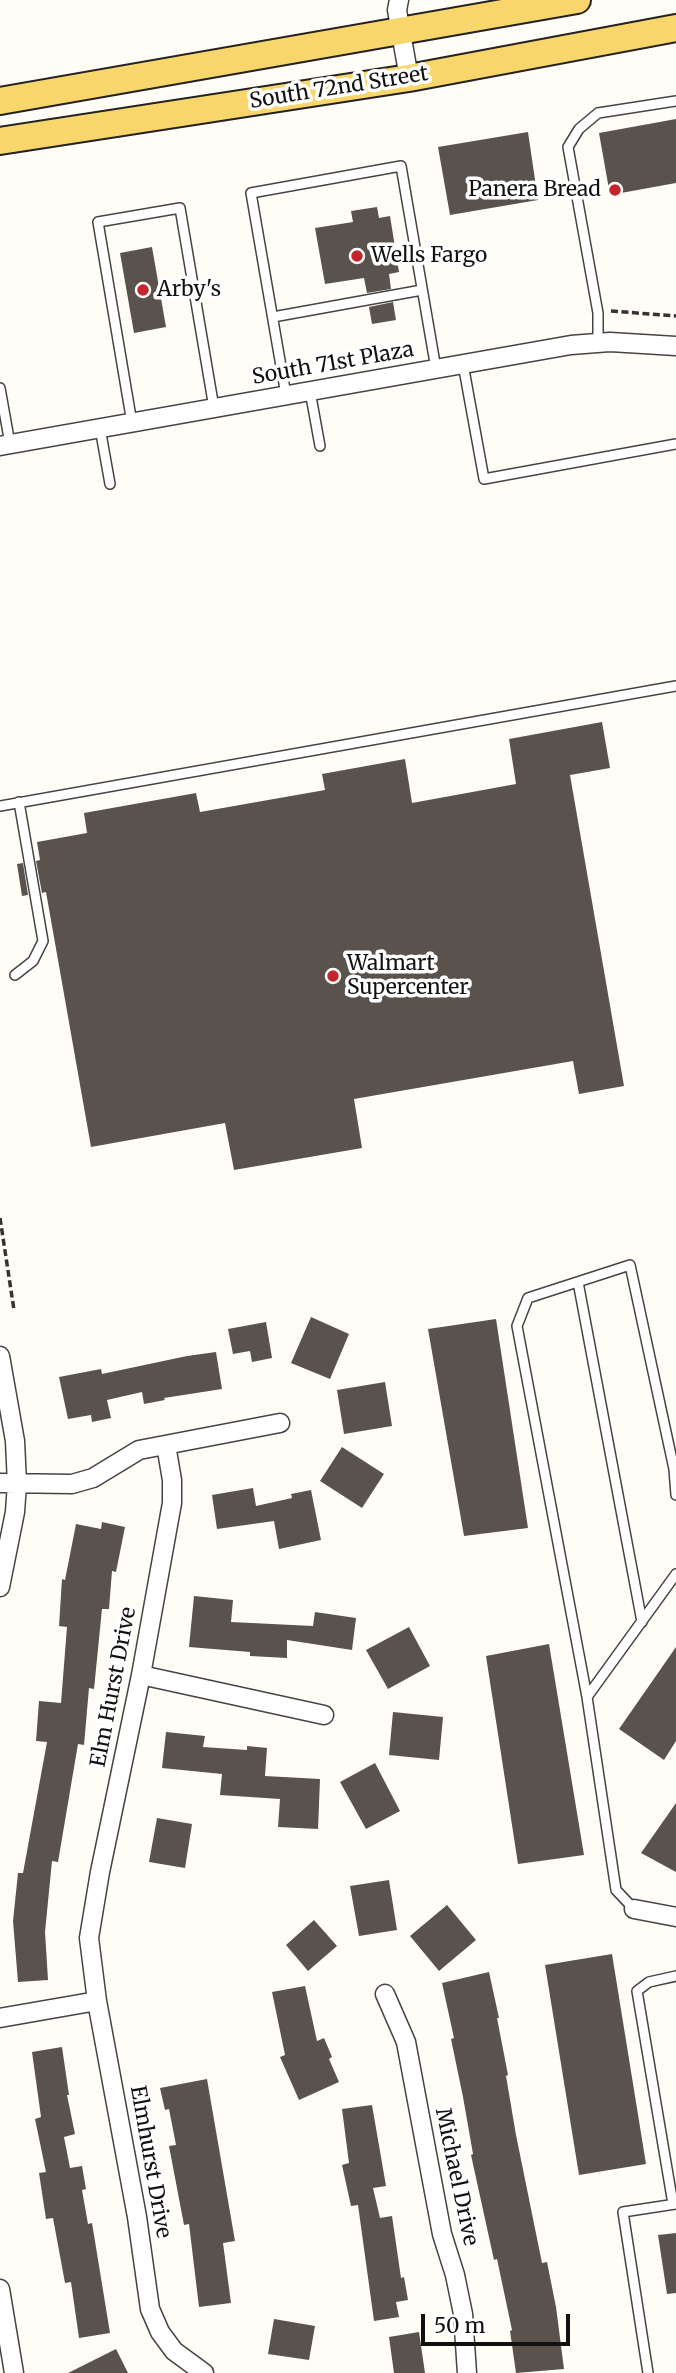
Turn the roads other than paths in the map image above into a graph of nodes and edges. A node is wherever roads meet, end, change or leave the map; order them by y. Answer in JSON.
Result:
{"nodes":[{"id":1,"x":577,"y":0,"type":"edge"},
{"id":2,"x":397,"y":10,"type":"edge"},
{"id":3,"x":676,"y":28,"type":"edge"},
{"id":4,"x":409,"y":78,"type":"junction"},
{"id":5,"x":676,"y":100,"type":"edge"},
{"id":6,"x":0,"y":101,"type":"edge"},
{"id":7,"x":0,"y":141,"type":"edge"},
{"id":8,"x":422,"y":290,"type":"junction"},
{"id":9,"x":272,"y":317,"type":"junction"},
{"id":10,"x":598,"y":342,"type":"junction"},
{"id":11,"x":676,"y":347,"type":"edge"},
{"id":12,"x":464,"y":364,"type":"junction"},
{"id":13,"x":436,"y":369,"type":"junction"},
{"id":14,"x":0,"y":388,"type":"edge"},
{"id":15,"x":310,"y":391,"type":"junction"},
{"id":16,"x":286,"y":395,"type":"junction"},
{"id":17,"x":214,"y":408,"type":"junction"},
{"id":18,"x":132,"y":422,"type":"junction"},
{"id":19,"x":100,"y":428,"type":"junction"},
{"id":20,"x":676,"y":444,"type":"edge"},
{"id":21,"x":5,"y":445,"type":"edge"},
{"id":22,"x":320,"y":446,"type":"dead end"},
{"id":23,"x":110,"y":484,"type":"dead end"},
{"id":24,"x":676,"y":686,"type":"edge"},
{"id":25,"x":19,"y":802,"type":"junction"},
{"id":26,"x":0,"y":806,"type":"edge"},
{"id":27,"x":15,"y":975,"type":"dead end"},
{"id":28,"x":578,"y":1282,"type":"junction"},
{"id":29,"x":0,"y":1356,"type":"edge"},
{"id":30,"x":280,"y":1423,"type":"dead end"},
{"id":31,"x":166,"y":1445,"type":"junction"},
{"id":32,"x":8,"y":1484,"type":"edge"},
{"id":33,"x":676,"y":1495,"type":"edge"},
{"id":34,"x":676,"y":1574,"type":"edge"},
{"id":35,"x":0,"y":1587,"type":"edge"},
{"id":36,"x":642,"y":1622,"type":"junction"},
{"id":37,"x":141,"y":1675,"type":"junction"},
{"id":38,"x":587,"y":1697,"type":"junction"},
{"id":39,"x":324,"y":1715,"type":"dead end"},
{"id":40,"x":634,"y":1909,"type":"joint"},
{"id":41,"x":676,"y":1917,"type":"edge"},
{"id":42,"x":89,"y":1938,"type":"joint"},
{"id":43,"x":676,"y":1976,"type":"edge"},
{"id":44,"x":385,"y":1994,"type":"dead end"},
{"id":45,"x":97,"y":2001,"type":"junction"},
{"id":46,"x":0,"y":2018,"type":"edge"},
{"id":47,"x":674,"y":2204,"type":"edge"},
{"id":48,"x":0,"y":2290,"type":"edge"},
{"id":49,"x":15,"y":2373,"type":"edge"},
{"id":50,"x":205,"y":2373,"type":"edge"},
{"id":51,"x":467,"y":2373,"type":"edge"},
{"id":52,"x":648,"y":2373,"type":"edge"}],
"edges":[{"from":1,"to":2,"type":"main road"},
{"from":2,"to":4,"type":"street"},
{"from":2,"to":6,"type":"main road"},
{"from":3,"to":4,"type":"main road","name":"South 72nd Street"},
{"from":4,"to":7,"type":"main road","name":"South 72nd Street"},
{"from":5,"to":10,"type":"lane"},
{"from":8,"to":9,"type":"lane"},
{"from":8,"to":9,"type":"lane"},
{"from":8,"to":13,"type":"lane"},
{"from":9,"to":16,"type":"lane"},
{"from":10,"to":11,"type":"street","name":"South 71st Plaza"},
{"from":10,"to":12,"type":"street","name":"South 71st Plaza"},
{"from":12,"to":13,"type":"street","name":"South 71st Plaza"},
{"from":12,"to":20,"type":"lane"},
{"from":13,"to":15,"type":"street","name":"South 71st Plaza"},
{"from":14,"to":21,"type":"lane"},
{"from":15,"to":16,"type":"street","name":"South 71st Plaza"},
{"from":15,"to":22,"type":"lane"},
{"from":16,"to":17,"type":"street","name":"South 71st Plaza"},
{"from":17,"to":18,"type":"street","name":"South 71st Plaza"},
{"from":17,"to":18,"type":"lane"},
{"from":18,"to":19,"type":"street","name":"South 71st Plaza"},
{"from":19,"to":21,"type":"street","name":"South 71st Plaza"},
{"from":19,"to":23,"type":"lane"},
{"from":24,"to":25,"type":"lane"},
{"from":25,"to":26,"type":"lane"},
{"from":25,"to":27,"type":"lane"},
{"from":28,"to":33,"type":"lane"},
{"from":28,"to":36,"type":"lane"},
{"from":28,"to":38,"type":"lane"},
{"from":29,"to":32,"type":"street"},
{"from":30,"to":31,"type":"street"},
{"from":31,"to":32,"type":"street"},
{"from":31,"to":37,"type":"street","name":"Elm Hurst Drive"},
{"from":32,"to":35,"type":"street"},
{"from":34,"to":36,"type":"lane"},
{"from":36,"to":38,"type":"lane"},
{"from":37,"to":39,"type":"street"},
{"from":37,"to":42,"type":"street","name":"Elm Hurst Drive"},
{"from":38,"to":40,"type":"lane"},
{"from":40,"to":41,"type":"street"},
{"from":42,"to":45,"type":"street","name":"Elmhurst Drive"},
{"from":43,"to":47,"type":"lane"},
{"from":44,"to":51,"type":"street","name":"Michael Drive"},
{"from":45,"to":46,"type":"street"},
{"from":45,"to":50,"type":"street","name":"Elmhurst Drive"},
{"from":47,"to":52,"type":"lane"},
{"from":48,"to":49,"type":"street"}]}
